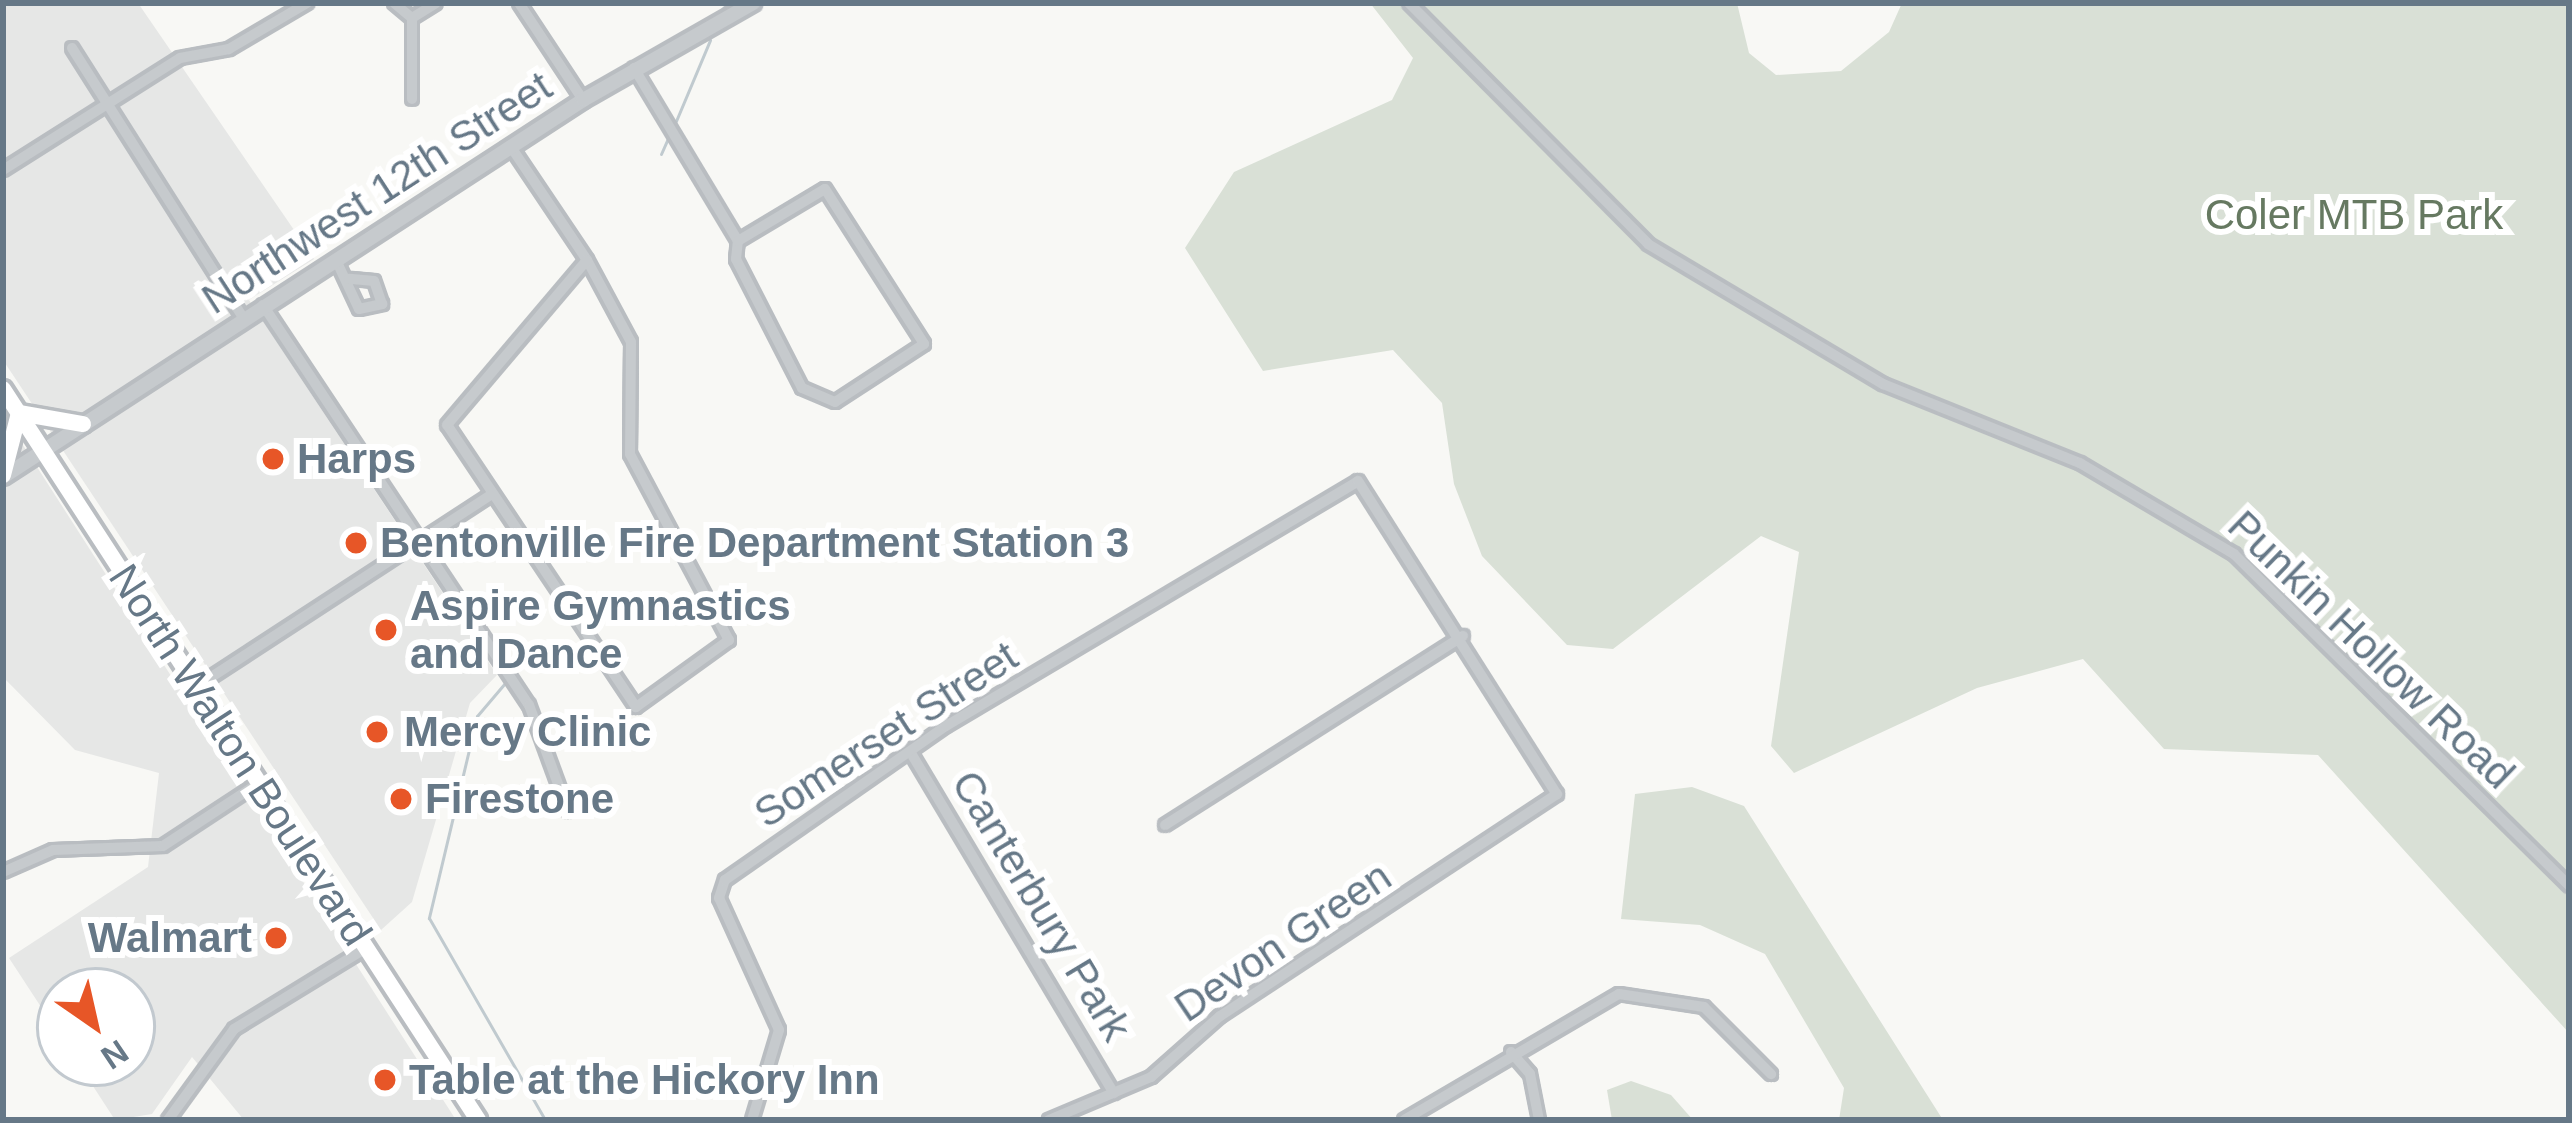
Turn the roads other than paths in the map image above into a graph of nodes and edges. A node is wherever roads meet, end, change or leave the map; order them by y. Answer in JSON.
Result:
{"nodes":[{"id":1,"x":307,"y":3,"type":"edge"},
{"id":2,"x":394,"y":3,"type":"edge"},
{"id":3,"x":436,"y":3,"type":"edge"},
{"id":4,"x":519,"y":3,"type":"edge"},
{"id":5,"x":753,"y":3,"type":"edge"},
{"id":6,"x":1409,"y":3,"type":"edge"},
{"id":7,"x":412,"y":18,"type":"junction"},
{"id":8,"x":72,"y":48,"type":"dead end"},
{"id":9,"x":634,"y":68,"type":"junction"},
{"id":10,"x":412,"y":99,"type":"dead end"},
{"id":11,"x":583,"y":100,"type":"junction"},
{"id":12,"x":107,"y":102,"type":"junction"},
{"id":13,"x":511,"y":147,"type":"junction"},
{"id":14,"x":3,"y":170,"type":"edge"},
{"id":15,"x":738,"y":241,"type":"junction"},
{"id":16,"x":335,"y":260,"type":"junction"},
{"id":17,"x":587,"y":260,"type":"junction"},
{"id":18,"x":350,"y":279,"type":"dead end"},
{"id":19,"x":263,"y":305,"type":"junction"},
{"id":20,"x":243,"y":317,"type":"junction"},
{"id":21,"x":3,"y":389,"type":"edge"},
{"id":22,"x":19,"y":413,"type":"junction"},
{"id":23,"x":83,"y":424,"type":"junction"},
{"id":24,"x":44,"y":452,"type":"junction"},
{"id":25,"x":3,"y":476,"type":"edge"},
{"id":26,"x":490,"y":495,"type":"junction"},
{"id":27,"x":422,"y":539,"type":"junction"},
{"id":28,"x":1463,"y":636,"type":"junction"},
{"id":29,"x":196,"y":687,"type":"junction"},
{"id":30,"x":911,"y":753,"type":"junction"},
{"id":31,"x":259,"y":783,"type":"junction"},
{"id":32,"x":568,"y":811,"type":"dead end"},
{"id":33,"x":1165,"y":825,"type":"dead end"},
{"id":34,"x":3,"y":872,"type":"edge"},
{"id":35,"x":2569,"y":886,"type":"edge"},
{"id":36,"x":366,"y":948,"type":"junction"},
{"id":37,"x":1511,"y":1052,"type":"junction"},
{"id":38,"x":1772,"y":1074,"type":"dead end"},
{"id":39,"x":1114,"y":1093,"type":"junction"},
{"id":40,"x":168,"y":1120,"type":"edge"},
{"id":41,"x":478,"y":1120,"type":"edge"},
{"id":42,"x":752,"y":1120,"type":"edge"},
{"id":43,"x":1048,"y":1120,"type":"edge"},
{"id":44,"x":1404,"y":1120,"type":"edge"},
{"id":45,"x":1539,"y":1120,"type":"edge"}],
"edges":[{"from":1,"to":12,"type":"street"},
{"from":2,"to":7,"type":"street"},
{"from":3,"to":7,"type":"street"},
{"from":4,"to":11,"type":"street"},
{"from":5,"to":9,"type":"street","name":"Northwest 12th Street"},
{"from":6,"to":35,"type":"street","name":"Punkin Hollow Road"},
{"from":7,"to":10,"type":"street"},
{"from":8,"to":12,"type":"street"},
{"from":9,"to":11,"type":"street","name":"Northwest 12th Street"},
{"from":9,"to":15,"type":"street"},
{"from":11,"to":13,"type":"street","name":"Northwest 12th Street"},
{"from":12,"to":14,"type":"street"},
{"from":12,"to":20,"type":"street"},
{"from":13,"to":16,"type":"street","name":"Northwest 12th Street"},
{"from":13,"to":17,"type":"street"},
{"from":15,"to":15,"type":"street"},
{"from":16,"to":18,"type":"street"},
{"from":16,"to":19,"type":"street","name":"Northwest 12th Street"},
{"from":17,"to":26,"type":"street"},
{"from":17,"to":26,"type":"street"},
{"from":19,"to":20,"type":"street","name":"Northwest 12th Street"},
{"from":19,"to":27,"type":"street"},
{"from":20,"to":23,"type":"street","name":"Northwest 12th Street"},
{"from":21,"to":22,"type":"main road","name":"North Walton Boulevard"},
{"from":22,"to":23,"type":"main road"},
{"from":22,"to":24,"type":"main road","name":"North Walton Boulevard"},
{"from":22,"to":25,"type":"main road"},
{"from":23,"to":24,"type":"street","name":"Northwest 12th Street"},
{"from":24,"to":25,"type":"street","name":"Northwest 12th Street"},
{"from":24,"to":29,"type":"main road","name":"North Walton Boulevard"},
{"from":26,"to":27,"type":"street"},
{"from":27,"to":29,"type":"street"},
{"from":27,"to":32,"type":"street"},
{"from":28,"to":30,"type":"street","name":"Somerset Street"},
{"from":28,"to":33,"type":"street"},
{"from":28,"to":39,"type":"street","name":"Devon Green"},
{"from":29,"to":31,"type":"main road","name":"North Walton Boulevard"},
{"from":30,"to":39,"type":"street","name":"Canterbury Park"},
{"from":30,"to":42,"type":"street","name":"Somerset Street"},
{"from":31,"to":34,"type":"street"},
{"from":31,"to":36,"type":"main road","name":"North Walton Boulevard"},
{"from":36,"to":40,"type":"street"},
{"from":36,"to":41,"type":"main road","name":"North Walton Boulevard"},
{"from":37,"to":38,"type":"street"},
{"from":37,"to":44,"type":"street"},
{"from":37,"to":45,"type":"street"},
{"from":39,"to":43,"type":"street","name":"Devon Green"}]}
